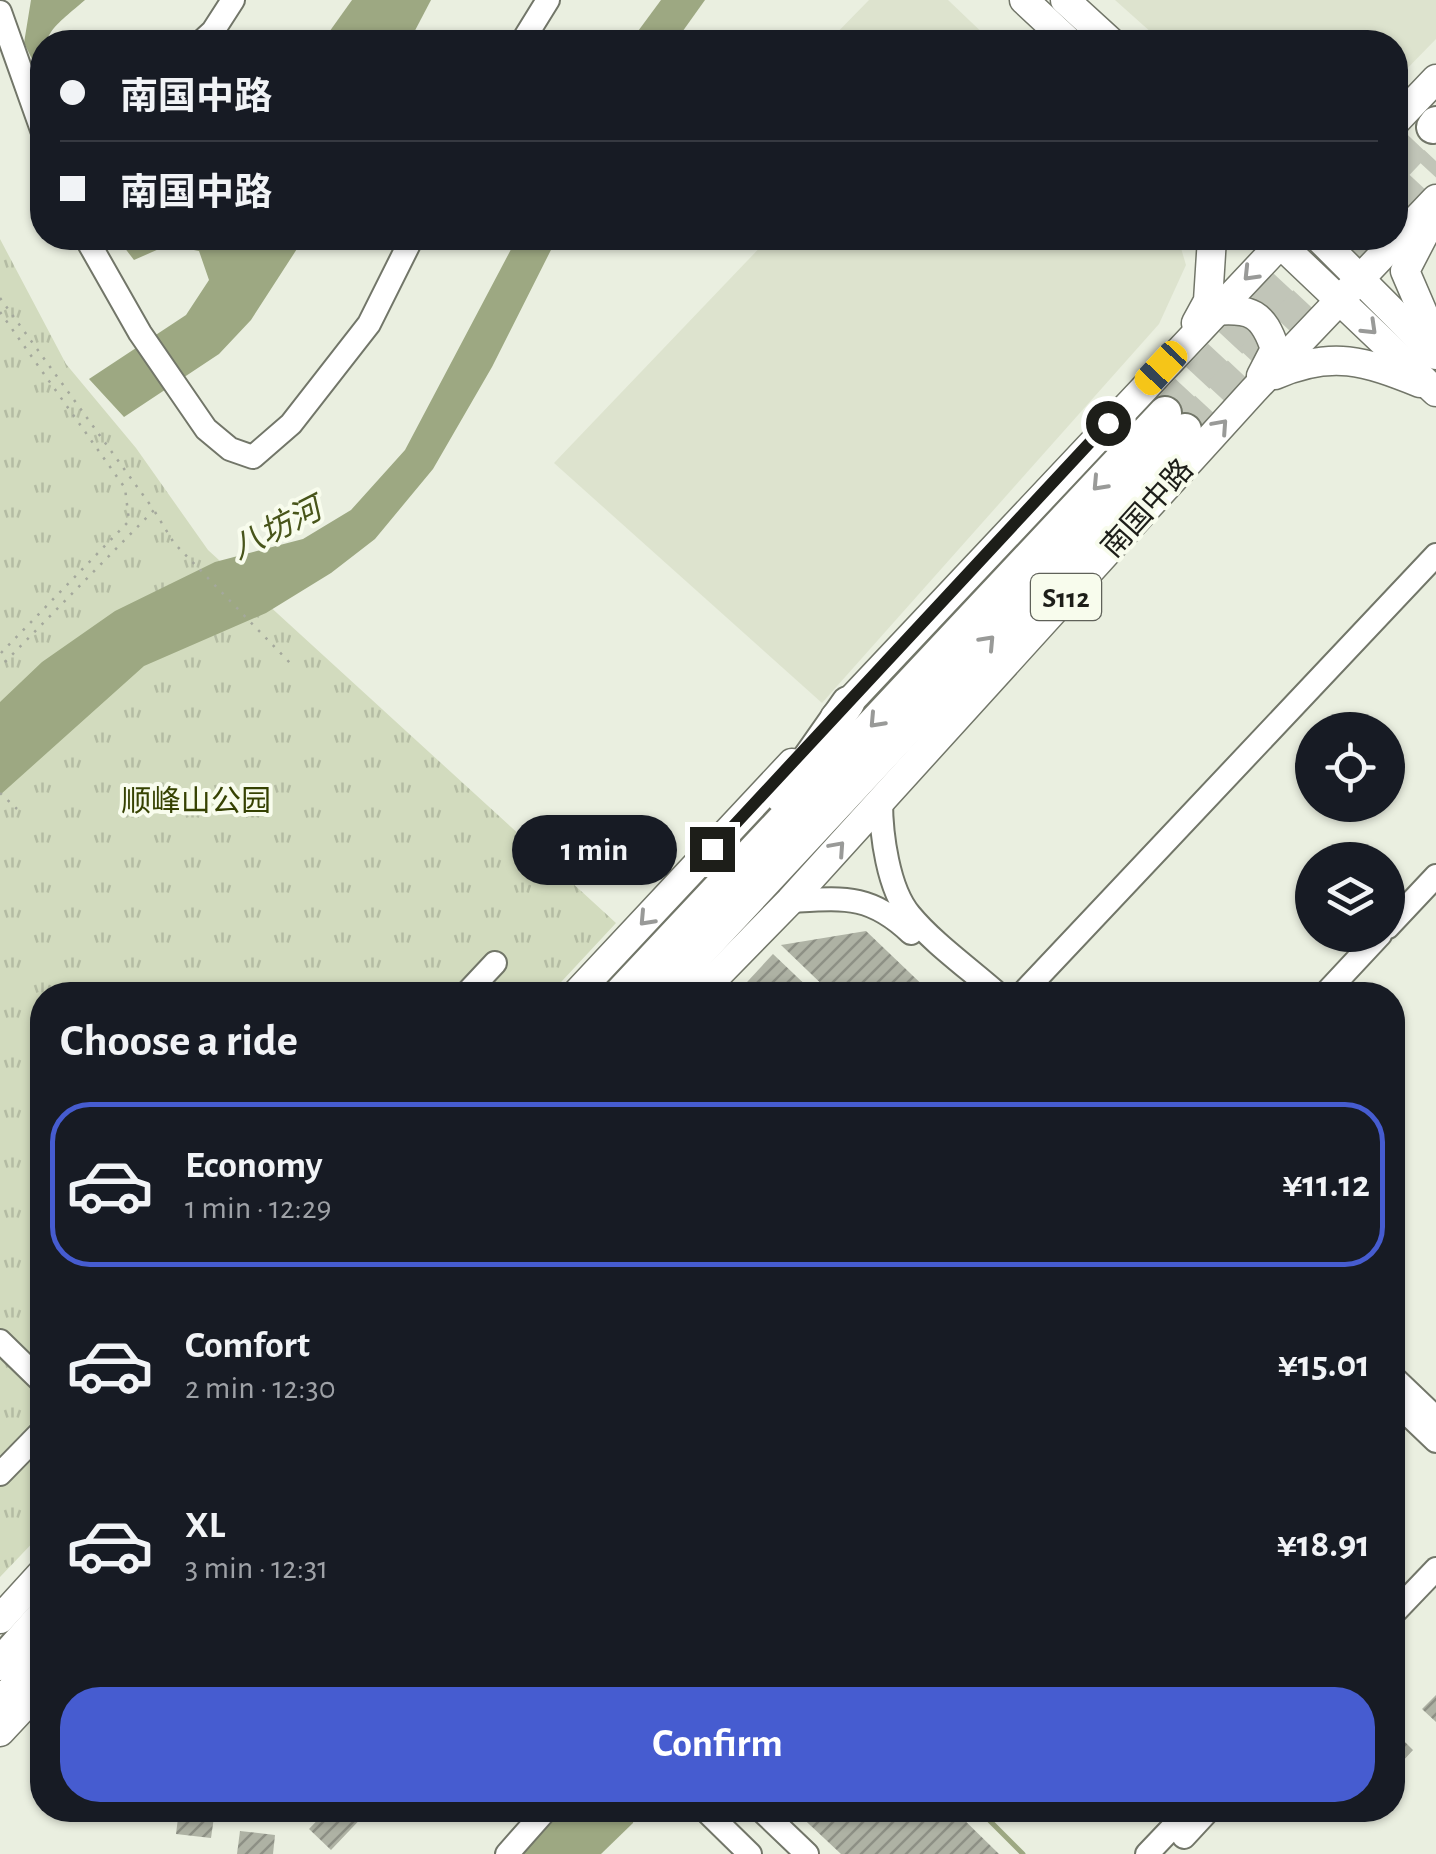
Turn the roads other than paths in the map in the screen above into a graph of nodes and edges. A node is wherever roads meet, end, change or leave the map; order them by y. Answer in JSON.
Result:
{"nodes":[{"id":1,"x":233,"y":0,"type":"edge"},
{"id":2,"x":548,"y":0,"type":"edge"},
{"id":3,"x":1024,"y":0,"type":"edge"},
{"id":4,"x":1065,"y":0,"type":"edge"},
{"id":5,"x":0,"y":12,"type":"edge"},
{"id":6,"x":213,"y":30,"type":"edge"},
{"id":7,"x":529,"y":30,"type":"edge"},
{"id":8,"x":1056,"y":30,"type":"edge"},
{"id":9,"x":1097,"y":30,"type":"edge"},
{"id":10,"x":1432,"y":83,"type":"edge"},
{"id":11,"x":30,"y":96,"type":"edge"},
{"id":12,"x":1408,"y":103,"type":"edge"},
{"id":13,"x":1408,"y":108,"type":"edge"},
{"id":14,"x":1436,"y":199,"type":"edge"},
{"id":15,"x":1436,"y":213,"type":"edge"},
{"id":16,"x":1408,"y":229,"type":"edge"},
{"id":17,"x":93,"y":250,"type":"edge"},
{"id":18,"x":406,"y":250,"type":"edge"},
{"id":19,"x":1211,"y":250,"type":"edge"},
{"id":20,"x":1271,"y":250,"type":"edge"},
{"id":21,"x":1290,"y":250,"type":"edge"},
{"id":22,"x":1332,"y":250,"type":"edge"},
{"id":23,"x":1388,"y":250,"type":"edge"},
{"id":24,"x":1362,"y":278,"type":"junction"},
{"id":25,"x":1342,"y":300,"type":"junction"},
{"id":26,"x":1214,"y":311,"type":"junction"},
{"id":27,"x":1187,"y":340,"type":"junction"},
{"id":28,"x":1436,"y":342,"type":"edge"},
{"id":29,"x":1436,"y":355,"type":"edge"},
{"id":30,"x":1255,"y":389,"type":"junction"},
{"id":31,"x":1434,"y":390,"type":"edge"},
{"id":32,"x":1436,"y":555,"type":"edge"},
{"id":33,"x":848,"y":703,"type":"junction"},
{"id":34,"x":881,"y":801,"type":"junction"},
{"id":35,"x":1436,"y":876,"type":"edge"},
{"id":36,"x":712,"y":896,"type":"junction"},
{"id":37,"x":790,"y":901,"type":"junction"},
{"id":38,"x":1405,"y":909,"type":"edge"},
{"id":39,"x":1364,"y":952,"type":"edge"},
{"id":40,"x":495,"y":963,"type":"dead end"},
{"id":41,"x":477,"y":982,"type":"edge"},
{"id":42,"x":588,"y":982,"type":"edge"},
{"id":43,"x":631,"y":982,"type":"edge"},
{"id":44,"x":670,"y":982,"type":"edge"},
{"id":45,"x":711,"y":982,"type":"edge"},
{"id":46,"x":962,"y":982,"type":"edge"},
{"id":47,"x":985,"y":982,"type":"edge"},
{"id":48,"x":1034,"y":982,"type":"edge"},
{"id":49,"x":1336,"y":982,"type":"edge"},
{"id":50,"x":0,"y":1341,"type":"edge"},
{"id":51,"x":30,"y":1370,"type":"edge"},
{"id":52,"x":1405,"y":1388,"type":"edge"},
{"id":53,"x":1405,"y":1411,"type":"edge"},
{"id":54,"x":1436,"y":1418,"type":"edge"},
{"id":55,"x":1436,"y":1441,"type":"edge"},
{"id":56,"x":30,"y":1443,"type":"edge"},
{"id":57,"x":0,"y":1474,"type":"edge"},
{"id":58,"x":1436,"y":1554,"type":"edge"},
{"id":59,"x":1436,"y":1569,"type":"edge"},
{"id":60,"x":30,"y":1586,"type":"edge"},
{"id":61,"x":1405,"y":1586,"type":"edge"},
{"id":62,"x":1405,"y":1602,"type":"edge"},
{"id":63,"x":0,"y":1620,"type":"edge"},
{"id":64,"x":30,"y":1631,"type":"edge"},
{"id":65,"x":0,"y":1664,"type":"edge"},
{"id":66,"x":30,"y":1672,"type":"edge"},
{"id":67,"x":30,"y":1700,"type":"edge"},
{"id":68,"x":0,"y":1705,"type":"edge"},
{"id":69,"x":0,"y":1732,"type":"edge"},
{"id":70,"x":535,"y":1822,"type":"edge"},
{"id":71,"x":717,"y":1822,"type":"edge"},
{"id":72,"x":773,"y":1822,"type":"edge"},
{"id":73,"x":1178,"y":1822,"type":"edge"},
{"id":74,"x":1198,"y":1822,"type":"edge"},
{"id":75,"x":507,"y":1854,"type":"edge"},
{"id":76,"x":750,"y":1854,"type":"edge"},
{"id":77,"x":806,"y":1854,"type":"edge"},
{"id":78,"x":1147,"y":1854,"type":"edge"},
{"id":79,"x":1168,"y":1854,"type":"edge"}],
"edges":[{"from":1,"to":6,"type":"street"},
{"from":2,"to":7,"type":"street"},
{"from":3,"to":8,"type":"main road"},
{"from":4,"to":9,"type":"main road"},
{"from":5,"to":11,"type":"street"},
{"from":10,"to":12,"type":"main road"},
{"from":10,"to":13,"type":"main road"},
{"from":14,"to":16,"type":"main road","name":"南国中路","number":"S112"},
{"from":15,"to":28,"type":"main road"},
{"from":17,"to":18,"type":"street"},
{"from":19,"to":27,"type":"main road"},
{"from":20,"to":26,"type":"main road","one_way":true},
{"from":21,"to":25,"type":"main road"},
{"from":22,"to":24,"type":"main road"},
{"from":23,"to":24,"type":"main road","name":"南国中路","number":"S112"},
{"from":24,"to":25,"type":"main road","name":"南国中路","number":"S112"},
{"from":24,"to":29,"type":"main road"},
{"from":25,"to":30,"type":"main road","name":"南国中路","number":"S112"},
{"from":25,"to":31,"type":"main road","one_way":true},
{"from":26,"to":27,"type":"main road"},
{"from":26,"to":30,"type":"main road"},
{"from":27,"to":33,"type":"main road"},
{"from":30,"to":31,"type":"main road"},
{"from":34,"to":30,"type":"main road","name":"南国中路","number":"S112","one_way":true},
{"from":32,"to":48,"type":"street"},
{"from":33,"to":36,"type":"highway"},
{"from":33,"to":42,"type":"main road","one_way":true},
{"from":37,"to":34,"type":"main road","name":"南国中路","number":"S112","one_way":true},
{"from":34,"to":47,"type":"street"},
{"from":35,"to":38,"type":"street"},
{"from":36,"to":43,"type":"highway","name":"南国中路","number":"S112"},
{"from":44,"to":36,"type":"highway","name":"南国中路","number":"S112","one_way":true},
{"from":37,"to":45,"type":"main road","name":"南国中路","number":"S112"},
{"from":37,"to":46,"type":"street"},
{"from":39,"to":49,"type":"street"},
{"from":40,"to":41,"type":"street"},
{"from":50,"to":51,"type":"street"},
{"from":52,"to":54,"type":"street"},
{"from":53,"to":55,"type":"street"},
{"from":56,"to":57,"type":"street"},
{"from":58,"to":61,"type":"street"},
{"from":59,"to":62,"type":"street"},
{"from":60,"to":63,"type":"main road"},
{"from":64,"to":65,"type":"highway"},
{"from":66,"to":68,"type":"highway"},
{"from":67,"to":69,"type":"main road"},
{"from":70,"to":75,"type":"street"},
{"from":71,"to":76,"type":"street"},
{"from":72,"to":77,"type":"street"},
{"from":73,"to":78,"type":"street"},
{"from":74,"to":79,"type":"street"}]}
